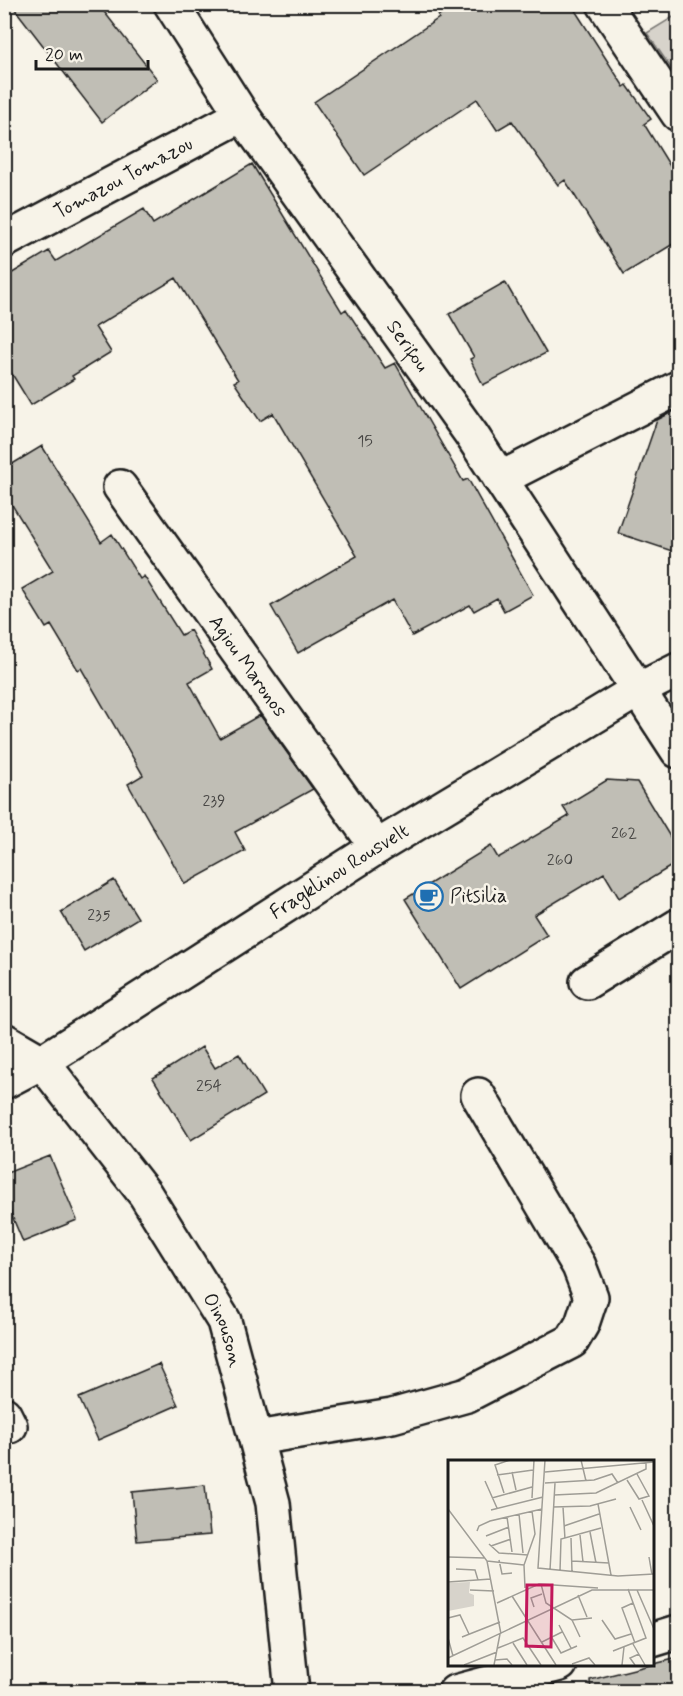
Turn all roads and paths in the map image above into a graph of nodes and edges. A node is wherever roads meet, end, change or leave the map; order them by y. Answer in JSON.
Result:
{"nodes":[{"id":1,"x":171,"y":4,"type":"edge"},
{"id":2,"x":604,"y":4,"type":"edge"},
{"id":3,"x":678,"y":114,"type":"edge"},
{"id":4,"x":242,"y":116,"type":"junction"},
{"id":5,"x":4,"y":241,"type":"edge"},
{"id":6,"x":678,"y":388,"type":"edge"},
{"id":7,"x":500,"y":479,"type":"junction"},
{"id":8,"x":120,"y":487,"type":"dead end"},
{"id":9,"x":678,"y":670,"type":"edge"},
{"id":10,"x":638,"y":690,"type":"junction"},
{"id":11,"x":678,"y":751,"type":"edge"},
{"id":12,"x":376,"y":847,"type":"junction"},
{"id":13,"x":678,"y":926,"type":"edge"},
{"id":14,"x":587,"y":982,"type":"dead end"},
{"id":15,"x":4,"y":1040,"type":"edge"},
{"id":16,"x":42,"y":1062,"type":"junction"},
{"id":17,"x":4,"y":1082,"type":"edge"},
{"id":18,"x":478,"y":1095,"type":"dead end"},
{"id":19,"x":256,"y":1438,"type":"junction"},
{"id":20,"x":678,"y":1632,"type":"edge"},
{"id":21,"x":653,"y":1639,"type":"edge"},
{"id":22,"x":556,"y":1666,"type":"edge"},
{"id":23,"x":292,"y":1692,"type":"edge"},
{"id":24,"x":455,"y":1692,"type":"edge"}],
"edges":[{"from":1,"to":4,"type":"street","name":"Serifou"},
{"from":2,"to":3,"type":"street"},
{"from":4,"to":5,"type":"street","name":"Tomazou Tomazou"},
{"from":4,"to":7,"type":"street","name":"Serifou"},
{"from":6,"to":7,"type":"street"},
{"from":7,"to":10,"type":"street","name":"Serifou"},
{"from":8,"to":12,"type":"street","name":"Agiou Maronos"},
{"from":9,"to":10,"type":"street","name":"Fragklinou Rousvelt"},
{"from":10,"to":11,"type":"street","name":"Serifou"},
{"from":10,"to":12,"type":"street","name":"Fragklinou Rousvelt"},
{"from":12,"to":16,"type":"street","name":"Fragklinou Rousvelt"},
{"from":13,"to":14,"type":"street"},
{"from":15,"to":16,"type":"street","name":"Oinouson"},
{"from":16,"to":17,"type":"street","name":"Fragklinou Rousvelt"},
{"from":16,"to":19,"type":"street","name":"Oinouson"},
{"from":18,"to":19,"type":"street"},
{"from":19,"to":23,"type":"street","name":"Oinouson"},
{"from":20,"to":21,"type":"street"},
{"from":22,"to":24,"type":"street"}]}
